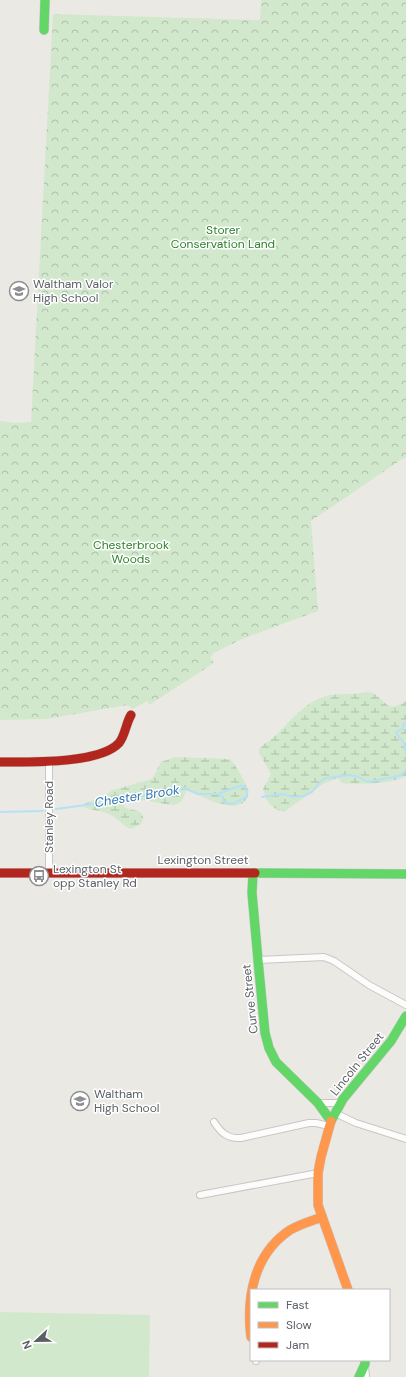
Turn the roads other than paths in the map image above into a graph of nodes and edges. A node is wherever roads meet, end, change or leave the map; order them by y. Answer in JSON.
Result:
{"nodes":[{"id":1,"x":45,"y":0,"type":"edge"},
{"id":2,"x":44,"y":30,"type":"dead end"},
{"id":3,"x":131,"y":714,"type":"dead end"},
{"id":4,"x":49,"y":761,"type":"junction"},
{"id":5,"x":0,"y":762,"type":"edge"},
{"id":6,"x":49,"y":872,"type":"junction"},
{"id":7,"x":0,"y":873,"type":"edge"},
{"id":8,"x":252,"y":873,"type":"junction"},
{"id":9,"x":406,"y":874,"type":"edge"},
{"id":10,"x":258,"y":960,"type":"junction"},
{"id":11,"x":406,"y":1005,"type":"edge"},
{"id":12,"x":406,"y":1016,"type":"edge"},
{"id":13,"x":318,"y":1103,"type":"junction"},
{"id":14,"x":340,"y":1103,"type":"junction"},
{"id":15,"x":331,"y":1120,"type":"junction"},
{"id":16,"x":214,"y":1122,"type":"dead end"},
{"id":17,"x":406,"y":1139,"type":"edge"},
{"id":18,"x":318,"y":1173,"type":"junction"},
{"id":19,"x":200,"y":1195,"type":"dead end"},
{"id":20,"x":322,"y":1217,"type":"junction"},
{"id":21,"x":252,"y":1289,"type":"edge"},
{"id":22,"x":348,"y":1289,"type":"edge"},
{"id":23,"x":250,"y":1296,"type":"edge"},
{"id":24,"x":250,"y":1328,"type":"edge"},
{"id":25,"x":365,"y":1362,"type":"edge"},
{"id":26,"x":359,"y":1377,"type":"edge"},
{"id":27,"x":366,"y":1377,"type":"edge"}],
"edges":[{"from":1,"to":2,"type":"street"},
{"from":3,"to":4,"type":"street"},
{"from":4,"to":5,"type":"street"},
{"from":4,"to":6,"type":"street","name":"Stanley Road"},
{"from":6,"to":7,"type":"street","name":"Lexington Street"},
{"from":6,"to":8,"type":"street","name":"Lexington Street"},
{"from":8,"to":9,"type":"street","name":"Lexington Street"},
{"from":8,"to":10,"type":"street","name":"Curve Street"},
{"from":10,"to":11,"type":"street"},
{"from":10,"to":13,"type":"street","name":"Curve Street"},
{"from":12,"to":14,"type":"street","name":"Lincoln Street"},
{"from":13,"to":14,"type":"street"},
{"from":13,"to":15,"type":"street","name":"Curve Street"},
{"from":14,"to":15,"type":"street","name":"Lincoln Street"},
{"from":15,"to":16,"type":"street"},
{"from":15,"to":17,"type":"street"},
{"from":15,"to":18,"type":"street","name":"Lincoln Street"},
{"from":18,"to":19,"type":"street"},
{"from":18,"to":20,"type":"street","name":"Lincoln Street"},
{"from":20,"to":21,"type":"street"},
{"from":20,"to":22,"type":"street","name":"Lincoln Street"},
{"from":23,"to":24,"type":"street"},
{"from":25,"to":26,"type":"street"},
{"from":25,"to":27,"type":"street"}]}
